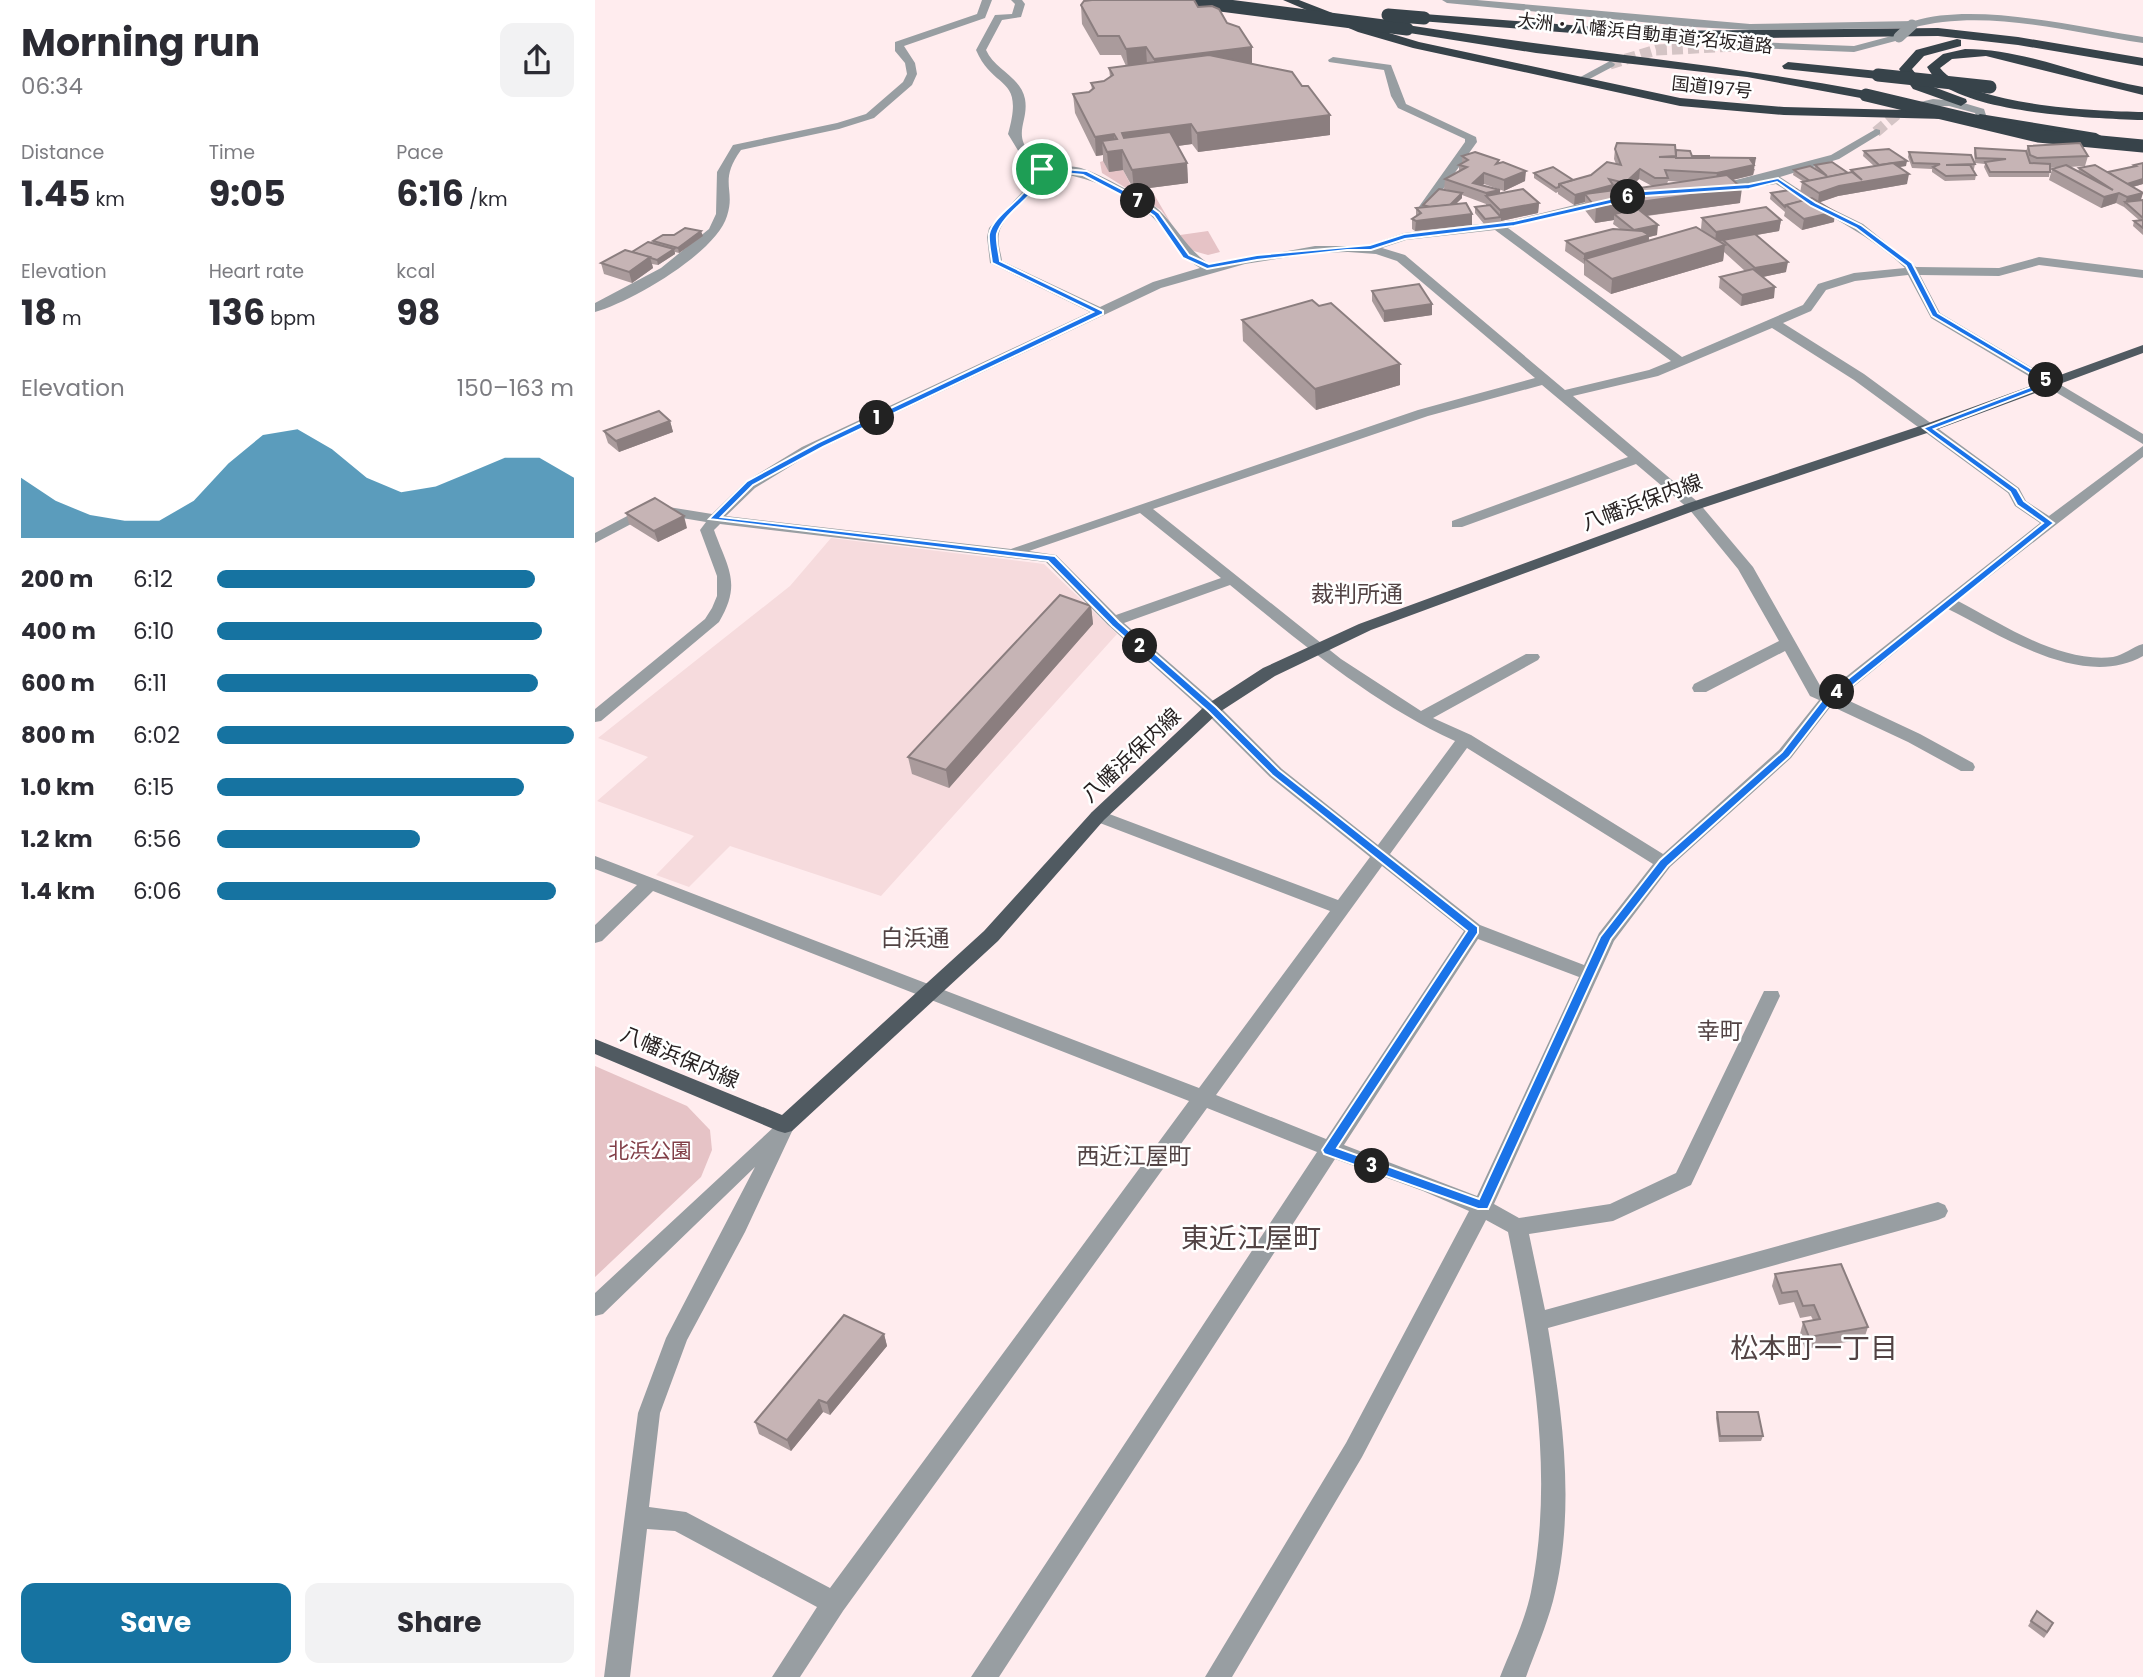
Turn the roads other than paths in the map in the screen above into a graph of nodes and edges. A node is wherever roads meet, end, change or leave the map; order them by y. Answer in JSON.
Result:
{"nodes":[{"id":1,"x":987,"y":0,"type":"edge"},
{"id":2,"x":1016,"y":0,"type":"edge"},
{"id":3,"x":1182,"y":0,"type":"edge"},
{"id":4,"x":1194,"y":0,"type":"edge"},
{"id":5,"x":1289,"y":0,"type":"edge"},
{"id":6,"x":1447,"y":0,"type":"edge"},
{"id":7,"x":1416,"y":24,"type":"junction"},
{"id":8,"x":1912,"y":25,"type":"junction"},
{"id":9,"x":2143,"y":40,"type":"edge"},
{"id":10,"x":1756,"y":45,"type":"tunnel mouth"},
{"id":11,"x":2041,"y":45,"type":"junction"},
{"id":12,"x":1333,"y":60,"type":"dead end"},
{"id":13,"x":2143,"y":62,"type":"edge"},
{"id":14,"x":1609,"y":64,"type":"tunnel mouth"},
{"id":15,"x":1578,"y":81,"type":"junction"},
{"id":16,"x":1921,"y":83,"type":"junction"},
{"id":17,"x":2143,"y":91,"type":"edge"},
{"id":18,"x":2041,"y":93,"type":"dead end"},
{"id":19,"x":2105,"y":100,"type":"dead end"},
{"id":20,"x":1917,"y":104,"type":"tunnel mouth"},
{"id":21,"x":2143,"y":104,"type":"edge"},
{"id":22,"x":2143,"y":116,"type":"edge"},
{"id":23,"x":1982,"y":118,"type":"junction"},
{"id":24,"x":2143,"y":128,"type":"edge"},
{"id":25,"x":1876,"y":132,"type":"tunnel mouth"},
{"id":26,"x":2143,"y":146,"type":"edge"},
{"id":27,"x":1042,"y":169,"type":"junction"},
{"id":28,"x":1721,"y":186,"type":"junction"},
{"id":29,"x":1696,"y":190,"type":"edge"},
{"id":30,"x":1621,"y":198,"type":"edge"},
{"id":31,"x":1497,"y":226,"type":"junction"},
{"id":32,"x":1410,"y":227,"type":"junction"},
{"id":33,"x":1371,"y":248,"type":"junction"},
{"id":34,"x":1207,"y":267,"type":"junction"},
{"id":35,"x":1915,"y":271,"type":"junction"},
{"id":36,"x":2143,"y":274,"type":"edge"},
{"id":37,"x":595,"y":308,"type":"edge"},
{"id":38,"x":1100,"y":312,"type":"junction"},
{"id":39,"x":1772,"y":322,"type":"junction"},
{"id":40,"x":2143,"y":349,"type":"edge"},
{"id":41,"x":1681,"y":362,"type":"junction"},
{"id":42,"x":1544,"y":380,"type":"junction"},
{"id":43,"x":2051,"y":383,"type":"junction"},
{"id":44,"x":1562,"y":395,"type":"junction"},
{"id":45,"x":1928,"y":428,"type":"junction"},
{"id":46,"x":2143,"y":440,"type":"edge"},
{"id":47,"x":2143,"y":450,"type":"edge"},
{"id":48,"x":1636,"y":459,"type":"junction"},
{"id":49,"x":1694,"y":506,"type":"junction"},
{"id":50,"x":1144,"y":509,"type":"junction"},
{"id":51,"x":714,"y":519,"type":"junction"},
{"id":52,"x":2049,"y":523,"type":"junction"},
{"id":53,"x":1458,"y":524,"type":"dead end"},
{"id":54,"x":595,"y":539,"type":"edge"},
{"id":55,"x":1013,"y":552,"type":"junction"},
{"id":56,"x":1232,"y":579,"type":"junction"},
{"id":57,"x":1947,"y":602,"type":"junction"},
{"id":58,"x":1113,"y":622,"type":"junction"},
{"id":59,"x":1787,"y":643,"type":"junction"},
{"id":60,"x":1319,"y":648,"type":"junction"},
{"id":61,"x":2143,"y":649,"type":"edge"},
{"id":62,"x":1532,"y":657,"type":"dead end"},
{"id":63,"x":1700,"y":688,"type":"dead end"},
{"id":64,"x":1827,"y":700,"type":"junction"},
{"id":65,"x":1212,"y":709,"type":"junction"},
{"id":66,"x":595,"y":717,"type":"edge"},
{"id":67,"x":1420,"y":718,"type":"junction"},
{"id":68,"x":1465,"y":739,"type":"junction"},
{"id":69,"x":1967,"y":767,"type":"dead end"},
{"id":70,"x":1098,"y":816,"type":"junction"},
{"id":71,"x":1378,"y":856,"type":"junction"},
{"id":72,"x":595,"y":862,"type":"edge"},
{"id":73,"x":1664,"y":863,"type":"junction"},
{"id":74,"x":650,"y":883,"type":"junction"},
{"id":75,"x":1341,"y":908,"type":"junction"},
{"id":76,"x":1474,"y":930,"type":"junction"},
{"id":77,"x":595,"y":936,"type":"edge"},
{"id":78,"x":1590,"y":974,"type":"junction"},
{"id":79,"x":932,"y":991,"type":"junction"},
{"id":80,"x":1771,"y":996,"type":"dead end"},
{"id":81,"x":595,"y":1046,"type":"edge"},
{"id":82,"x":1204,"y":1099,"type":"junction"},
{"id":83,"x":785,"y":1125,"type":"junction"},
{"id":84,"x":1328,"y":1150,"type":"junction"},
{"id":85,"x":1483,"y":1205,"type":"junction"},
{"id":86,"x":1938,"y":1211,"type":"dead end"},
{"id":87,"x":1517,"y":1227,"type":"junction"},
{"id":88,"x":595,"y":1307,"type":"edge"},
{"id":89,"x":1538,"y":1321,"type":"junction"},
{"id":90,"x":636,"y":1517,"type":"junction"},
{"id":91,"x":834,"y":1603,"type":"junction"},
{"id":92,"x":617,"y":1677,"type":"edge"},
{"id":93,"x":785,"y":1677,"type":"edge"},
{"id":94,"x":984,"y":1677,"type":"edge"},
{"id":95,"x":1218,"y":1677,"type":"edge"},
{"id":96,"x":1513,"y":1677,"type":"edge"}],
"edges":[{"from":1,"to":37,"type":"street"},
{"from":2,"to":27,"type":"street"},
{"from":3,"to":7,"type":"highway","bridge":true},
{"from":4,"to":7,"type":"highway","name":"大洲・八幡浜自動車道;名坂道路","bridge":true},
{"from":5,"to":15,"type":"highway","name":"国道197号"},
{"from":6,"to":8,"type":"street"},
{"from":7,"to":11,"type":"highway"},
{"from":7,"to":16,"type":"highway","name":"大洲・八幡浜自動車道;名坂道路","bridge":true},
{"from":7,"to":26,"type":"highway","bridge":true},
{"from":8,"to":9,"type":"street"},
{"from":8,"to":10,"type":"street","bridge":true},
{"from":11,"to":13,"type":"highway"},
{"from":11,"to":16,"type":"highway"},
{"from":12,"to":32,"type":"street"},
{"from":14,"to":15,"type":"street"},
{"from":15,"to":23,"type":"highway","name":"国道197号"},
{"from":16,"to":18,"type":"highway","bridge":true},
{"from":16,"to":24,"type":"highway"},
{"from":17,"to":22,"type":"highway"},
{"from":19,"to":21,"type":"highway"},
{"from":20,"to":23,"type":"street"},
{"from":23,"to":26,"type":"highway","name":"国道197号"},
{"from":25,"to":28,"type":"street"},
{"from":27,"to":34,"type":"street"},
{"from":27,"to":38,"type":"street"},
{"from":28,"to":29,"type":"street"},
{"from":28,"to":35,"type":"street"},
{"from":30,"to":31,"type":"street"},
{"from":31,"to":32,"type":"street"},
{"from":31,"to":41,"type":"street"},
{"from":32,"to":33,"type":"street"},
{"from":33,"to":34,"type":"street"},
{"from":33,"to":42,"type":"street"},
{"from":34,"to":38,"type":"street"},
{"from":35,"to":36,"type":"street"},
{"from":35,"to":39,"type":"street"},
{"from":35,"to":43,"type":"street"},
{"from":38,"to":51,"type":"street"},
{"from":39,"to":41,"type":"street"},
{"from":39,"to":45,"type":"street"},
{"from":40,"to":43,"type":"main road","name":"八幡浜保内線"},
{"from":41,"to":44,"type":"street"},
{"from":42,"to":44,"type":"street"},
{"from":42,"to":50,"type":"street"},
{"from":43,"to":45,"type":"main road","name":"八幡浜保内線"},
{"from":43,"to":46,"type":"street"},
{"from":44,"to":48,"type":"street"},
{"from":45,"to":49,"type":"main road","name":"八幡浜保内線"},
{"from":45,"to":52,"type":"street"},
{"from":47,"to":52,"type":"street"},
{"from":48,"to":49,"type":"street"},
{"from":48,"to":53,"type":"street"},
{"from":49,"to":59,"type":"street"},
{"from":49,"to":60,"type":"main road","name":"八幡浜保内線"},
{"from":50,"to":55,"type":"street"},
{"from":50,"to":56,"type":"street"},
{"from":51,"to":54,"type":"street"},
{"from":51,"to":55,"type":"street"},
{"from":51,"to":66,"type":"street"},
{"from":52,"to":57,"type":"street"},
{"from":55,"to":58,"type":"street"},
{"from":56,"to":58,"type":"street"},
{"from":56,"to":60,"type":"street"},
{"from":57,"to":61,"type":"street"},
{"from":57,"to":64,"type":"street"},
{"from":58,"to":65,"type":"street"},
{"from":59,"to":63,"type":"street"},
{"from":59,"to":64,"type":"street"},
{"from":60,"to":65,"type":"main road","name":"八幡浜保内線"},
{"from":60,"to":67,"type":"street"},
{"from":62,"to":67,"type":"street"},
{"from":64,"to":69,"type":"street"},
{"from":64,"to":73,"type":"street"},
{"from":65,"to":70,"type":"main road","name":"八幡浜保内線"},
{"from":65,"to":71,"type":"street"},
{"from":67,"to":68,"type":"street"},
{"from":68,"to":71,"type":"street"},
{"from":68,"to":73,"type":"street"},
{"from":70,"to":75,"type":"street"},
{"from":70,"to":79,"type":"main road","name":"八幡浜保内線"},
{"from":71,"to":75,"type":"street"},
{"from":71,"to":76,"type":"street"},
{"from":72,"to":74,"type":"street"},
{"from":73,"to":78,"type":"street"},
{"from":74,"to":77,"type":"street"},
{"from":74,"to":79,"type":"street"},
{"from":75,"to":82,"type":"street"},
{"from":76,"to":78,"type":"street"},
{"from":76,"to":84,"type":"street"},
{"from":78,"to":85,"type":"street"},
{"from":79,"to":82,"type":"street"},
{"from":79,"to":83,"type":"main road","name":"八幡浜保内線"},
{"from":80,"to":87,"type":"street"},
{"from":81,"to":83,"type":"main road","name":"八幡浜保内線"},
{"from":82,"to":84,"type":"street"},
{"from":82,"to":91,"type":"street"},
{"from":83,"to":88,"type":"street"},
{"from":83,"to":90,"type":"street"},
{"from":84,"to":85,"type":"street"},
{"from":84,"to":94,"type":"street"},
{"from":85,"to":87,"type":"street"},
{"from":85,"to":95,"type":"street"},
{"from":86,"to":89,"type":"street"},
{"from":87,"to":89,"type":"street"},
{"from":89,"to":96,"type":"street"},
{"from":90,"to":91,"type":"street"},
{"from":90,"to":92,"type":"street"},
{"from":91,"to":93,"type":"street"}]}
